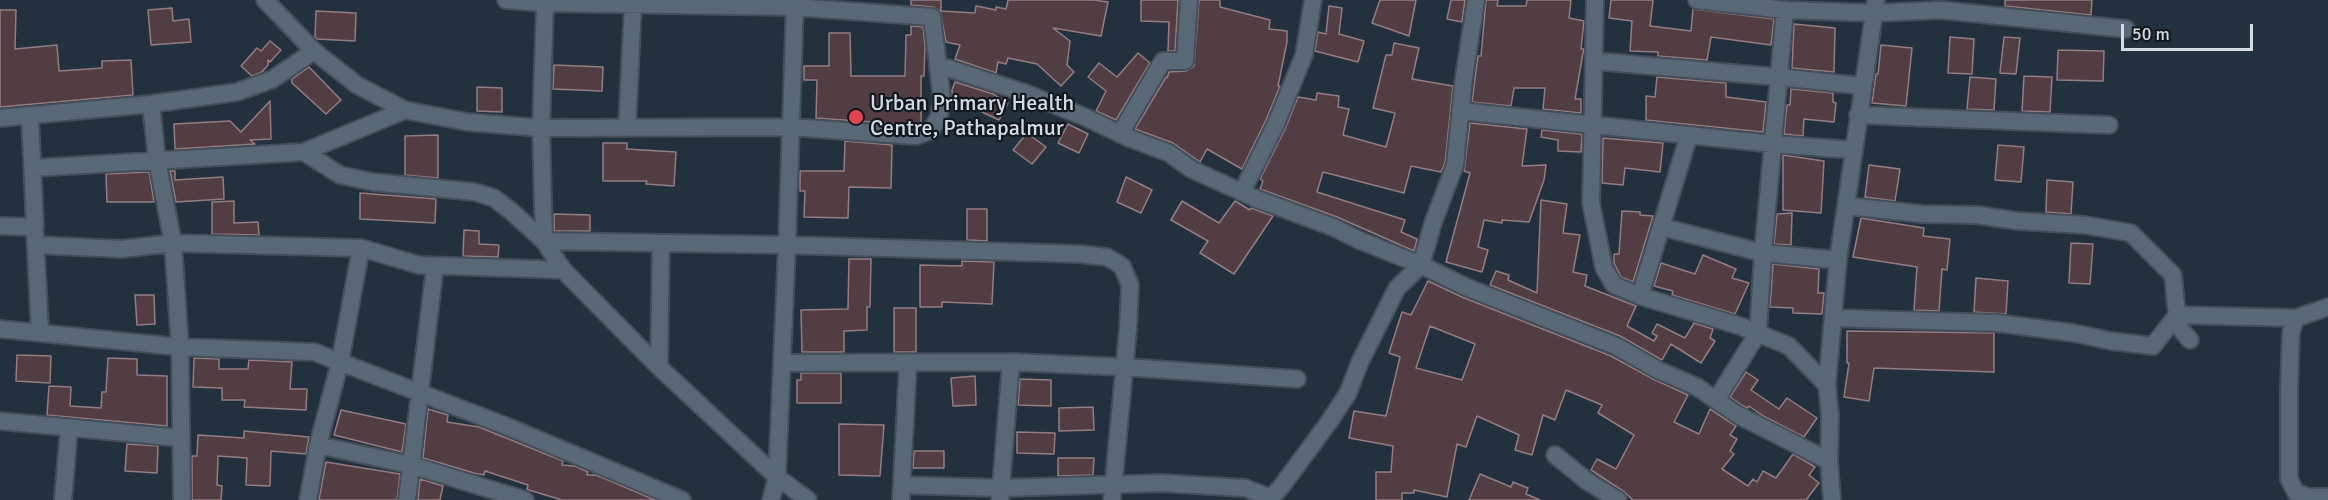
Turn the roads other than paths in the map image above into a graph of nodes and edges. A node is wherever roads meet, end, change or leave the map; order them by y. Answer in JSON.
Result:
{"nodes":[{"id":1,"x":265,"y":0,"type":"edge"},
{"id":2,"x":506,"y":0,"type":"edge"},
{"id":3,"x":1190,"y":0,"type":"edge"},
{"id":4,"x":1313,"y":0,"type":"edge"},
{"id":5,"x":1476,"y":0,"type":"edge"},
{"id":6,"x":1595,"y":0,"type":"edge"},
{"id":7,"x":1698,"y":0,"type":"edge"},
{"id":8,"x":545,"y":2,"type":"edge"},
{"id":9,"x":633,"y":4,"type":"junction"},
{"id":10,"x":794,"y":4,"type":"edge"},
{"id":11,"x":1875,"y":7,"type":"edge"},
{"id":12,"x":1785,"y":10,"type":"junction"},
{"id":13,"x":2126,"y":29,"type":"dead end"},
{"id":14,"x":314,"y":51,"type":"junction"},
{"id":15,"x":1595,"y":61,"type":"junction"},
{"id":16,"x":938,"y":65,"type":"junction"},
{"id":17,"x":1778,"y":76,"type":"junction"},
{"id":18,"x":1863,"y":86,"type":"junction"},
{"id":19,"x":151,"y":104,"type":"junction"},
{"id":20,"x":405,"y":110,"type":"junction"},
{"id":21,"x":1461,"y":111,"type":"junction"},
{"id":22,"x":1858,"y":115,"type":"junction"},
{"id":23,"x":30,"y":116,"type":"junction"},
{"id":24,"x":0,"y":118,"type":"edge"},
{"id":25,"x":1591,"y":125,"type":"junction"},
{"id":26,"x":2109,"y":125,"type":"dead end"},
{"id":27,"x":790,"y":127,"type":"junction"},
{"id":28,"x":541,"y":128,"type":"junction"},
{"id":29,"x":627,"y":128,"type":"junction"},
{"id":30,"x":1120,"y":134,"type":"junction"},
{"id":31,"x":1689,"y":135,"type":"junction"},
{"id":32,"x":1773,"y":144,"type":"junction"},
{"id":33,"x":1853,"y":150,"type":"junction"},
{"id":34,"x":304,"y":152,"type":"junction"},
{"id":35,"x":157,"y":160,"type":"junction"},
{"id":36,"x":33,"y":168,"type":"junction"},
{"id":37,"x":1242,"y":192,"type":"junction"},
{"id":38,"x":1847,"y":206,"type":"junction"},
{"id":39,"x":0,"y":226,"type":"edge"},
{"id":40,"x":35,"y":227,"type":"junction"},
{"id":41,"x":1662,"y":228,"type":"junction"},
{"id":42,"x":544,"y":241,"type":"junction"},
{"id":43,"x":173,"y":243,"type":"junction"},
{"id":44,"x":661,"y":243,"type":"junction"},
{"id":45,"x":36,"y":245,"type":"junction"},
{"id":46,"x":787,"y":245,"type":"junction"},
{"id":47,"x":361,"y":248,"type":"junction"},
{"id":48,"x":1763,"y":253,"type":"junction"},
{"id":49,"x":1838,"y":260,"type":"junction"},
{"id":50,"x":1421,"y":265,"type":"junction"},
{"id":51,"x":435,"y":266,"type":"junction"},
{"id":52,"x":563,"y":270,"type":"junction"},
{"id":53,"x":1640,"y":296,"type":"junction"},
{"id":54,"x":2328,"y":307,"type":"edge"},
{"id":55,"x":2177,"y":315,"type":"junction"},
{"id":56,"x":1833,"y":318,"type":"junction"},
{"id":57,"x":2296,"y":318,"type":"junction"},
{"id":58,"x":0,"y":329,"type":"edge"},
{"id":59,"x":40,"y":332,"type":"junction"},
{"id":60,"x":1758,"y":333,"type":"junction"},
{"id":61,"x":2190,"y":340,"type":"dead end"},
{"id":62,"x":180,"y":347,"type":"junction"},
{"id":63,"x":340,"y":362,"type":"junction"},
{"id":64,"x":1011,"y":362,"type":"junction"},
{"id":65,"x":782,"y":363,"type":"junction"},
{"id":66,"x":908,"y":363,"type":"junction"},
{"id":67,"x":659,"y":367,"type":"junction"},
{"id":68,"x":1124,"y":367,"type":"junction"},
{"id":69,"x":1297,"y":379,"type":"dead end"},
{"id":70,"x":1827,"y":385,"type":"junction"},
{"id":71,"x":419,"y":393,"type":"junction"},
{"id":72,"x":1716,"y":400,"type":"junction"},
{"id":73,"x":0,"y":421,"type":"edge"},
{"id":74,"x":69,"y":428,"type":"junction"},
{"id":75,"x":180,"y":438,"type":"junction"},
{"id":76,"x":318,"y":446,"type":"junction"},
{"id":77,"x":1555,"y":455,"type":"dead end"},
{"id":78,"x":1829,"y":461,"type":"junction"},
{"id":79,"x":411,"y":465,"type":"junction"},
{"id":80,"x":777,"y":477,"type":"junction"},
{"id":81,"x":901,"y":492,"type":"edge"},
{"id":82,"x":1112,"y":493,"type":"edge"},
{"id":83,"x":1001,"y":494,"type":"edge"},
{"id":84,"x":2295,"y":496,"type":"edge"},
{"id":85,"x":2328,"y":497,"type":"edge"},
{"id":86,"x":1270,"y":499,"type":"edge"},
{"id":87,"x":63,"y":500,"type":"edge"},
{"id":88,"x":182,"y":500,"type":"edge"},
{"id":89,"x":308,"y":500,"type":"edge"},
{"id":90,"x":407,"y":500,"type":"edge"},
{"id":91,"x":525,"y":500,"type":"edge"},
{"id":92,"x":682,"y":500,"type":"edge"},
{"id":93,"x":771,"y":500,"type":"edge"},
{"id":94,"x":808,"y":500,"type":"edge"},
{"id":95,"x":1618,"y":500,"type":"edge"},
{"id":96,"x":1832,"y":500,"type":"edge"}],
"edges":[{"from":1,"to":14,"type":"street"},
{"from":2,"to":8,"type":"street"},
{"from":3,"to":30,"type":"street"},
{"from":4,"to":37,"type":"street"},
{"from":5,"to":21,"type":"street"},
{"from":6,"to":15,"type":"street"},
{"from":7,"to":12,"type":"street"},
{"from":8,"to":9,"type":"street"},
{"from":8,"to":28,"type":"street"},
{"from":9,"to":10,"type":"street"},
{"from":9,"to":29,"type":"street"},
{"from":10,"to":16,"type":"street"},
{"from":10,"to":27,"type":"street"},
{"from":11,"to":12,"type":"street"},
{"from":11,"to":13,"type":"street"},
{"from":11,"to":18,"type":"street"},
{"from":12,"to":17,"type":"street"},
{"from":14,"to":19,"type":"street"},
{"from":14,"to":20,"type":"street"},
{"from":15,"to":17,"type":"street"},
{"from":15,"to":25,"type":"street"},
{"from":16,"to":27,"type":"street"},
{"from":16,"to":30,"type":"street"},
{"from":17,"to":18,"type":"street"},
{"from":17,"to":32,"type":"street"},
{"from":18,"to":22,"type":"street"},
{"from":19,"to":23,"type":"street"},
{"from":19,"to":35,"type":"street"},
{"from":20,"to":28,"type":"street"},
{"from":20,"to":34,"type":"street"},
{"from":21,"to":25,"type":"street"},
{"from":21,"to":50,"type":"street"},
{"from":22,"to":26,"type":"street"},
{"from":22,"to":33,"type":"street"},
{"from":23,"to":24,"type":"street"},
{"from":23,"to":36,"type":"street"},
{"from":25,"to":31,"type":"street"},
{"from":25,"to":53,"type":"street"},
{"from":27,"to":29,"type":"street"},
{"from":27,"to":46,"type":"street"},
{"from":28,"to":29,"type":"street"},
{"from":28,"to":42,"type":"street"},
{"from":30,"to":37,"type":"street"},
{"from":31,"to":32,"type":"street"},
{"from":31,"to":41,"type":"street"},
{"from":32,"to":33,"type":"street"},
{"from":32,"to":48,"type":"street"},
{"from":33,"to":38,"type":"street"},
{"from":34,"to":35,"type":"street"},
{"from":34,"to":42,"type":"street"},
{"from":35,"to":36,"type":"street"},
{"from":35,"to":43,"type":"street"},
{"from":36,"to":40,"type":"street"},
{"from":37,"to":50,"type":"street"},
{"from":38,"to":49,"type":"street"},
{"from":38,"to":55,"type":"street"},
{"from":39,"to":40,"type":"street"},
{"from":40,"to":45,"type":"street"},
{"from":41,"to":48,"type":"street"},
{"from":41,"to":53,"type":"street"},
{"from":42,"to":44,"type":"street"},
{"from":42,"to":52,"type":"street"},
{"from":43,"to":45,"type":"street"},
{"from":43,"to":47,"type":"street"},
{"from":43,"to":62,"type":"street"},
{"from":44,"to":46,"type":"street"},
{"from":44,"to":67,"type":"street"},
{"from":45,"to":59,"type":"street"},
{"from":46,"to":65,"type":"street"},
{"from":46,"to":68,"type":"street"},
{"from":47,"to":51,"type":"street"},
{"from":47,"to":63,"type":"street"},
{"from":48,"to":49,"type":"street"},
{"from":48,"to":60,"type":"street"},
{"from":49,"to":56,"type":"street"},
{"from":50,"to":72,"type":"street"},
{"from":50,"to":86,"type":"street"},
{"from":51,"to":52,"type":"street"},
{"from":51,"to":71,"type":"street"},
{"from":52,"to":67,"type":"street"},
{"from":53,"to":60,"type":"street"},
{"from":54,"to":57,"type":"street"},
{"from":55,"to":56,"type":"street"},
{"from":55,"to":57,"type":"street"},
{"from":55,"to":61,"type":"street"},
{"from":56,"to":70,"type":"street"},
{"from":57,"to":84,"type":"street"},
{"from":58,"to":59,"type":"street"},
{"from":59,"to":62,"type":"street"},
{"from":60,"to":70,"type":"street"},
{"from":60,"to":72,"type":"street"},
{"from":62,"to":63,"type":"street"},
{"from":62,"to":75,"type":"street"},
{"from":63,"to":71,"type":"street"},
{"from":63,"to":76,"type":"street"},
{"from":64,"to":66,"type":"street"},
{"from":64,"to":68,"type":"street"},
{"from":64,"to":83,"type":"street"},
{"from":65,"to":66,"type":"street"},
{"from":65,"to":80,"type":"street"},
{"from":66,"to":81,"type":"street"},
{"from":67,"to":80,"type":"street"},
{"from":68,"to":69,"type":"street"},
{"from":68,"to":82,"type":"street"},
{"from":70,"to":78,"type":"street"},
{"from":71,"to":79,"type":"street"},
{"from":71,"to":92,"type":"street"},
{"from":72,"to":78,"type":"street"},
{"from":73,"to":74,"type":"street"},
{"from":74,"to":75,"type":"street"},
{"from":74,"to":87,"type":"street"},
{"from":75,"to":88,"type":"street"},
{"from":76,"to":79,"type":"street"},
{"from":76,"to":89,"type":"street"},
{"from":77,"to":95,"type":"street"},
{"from":78,"to":96,"type":"street"},
{"from":79,"to":90,"type":"street"},
{"from":79,"to":91,"type":"street"},
{"from":80,"to":93,"type":"street"},
{"from":80,"to":94,"type":"street"},
{"from":81,"to":83,"type":"street"},
{"from":82,"to":83,"type":"street"},
{"from":82,"to":86,"type":"street"},
{"from":84,"to":85,"type":"street"}]}
